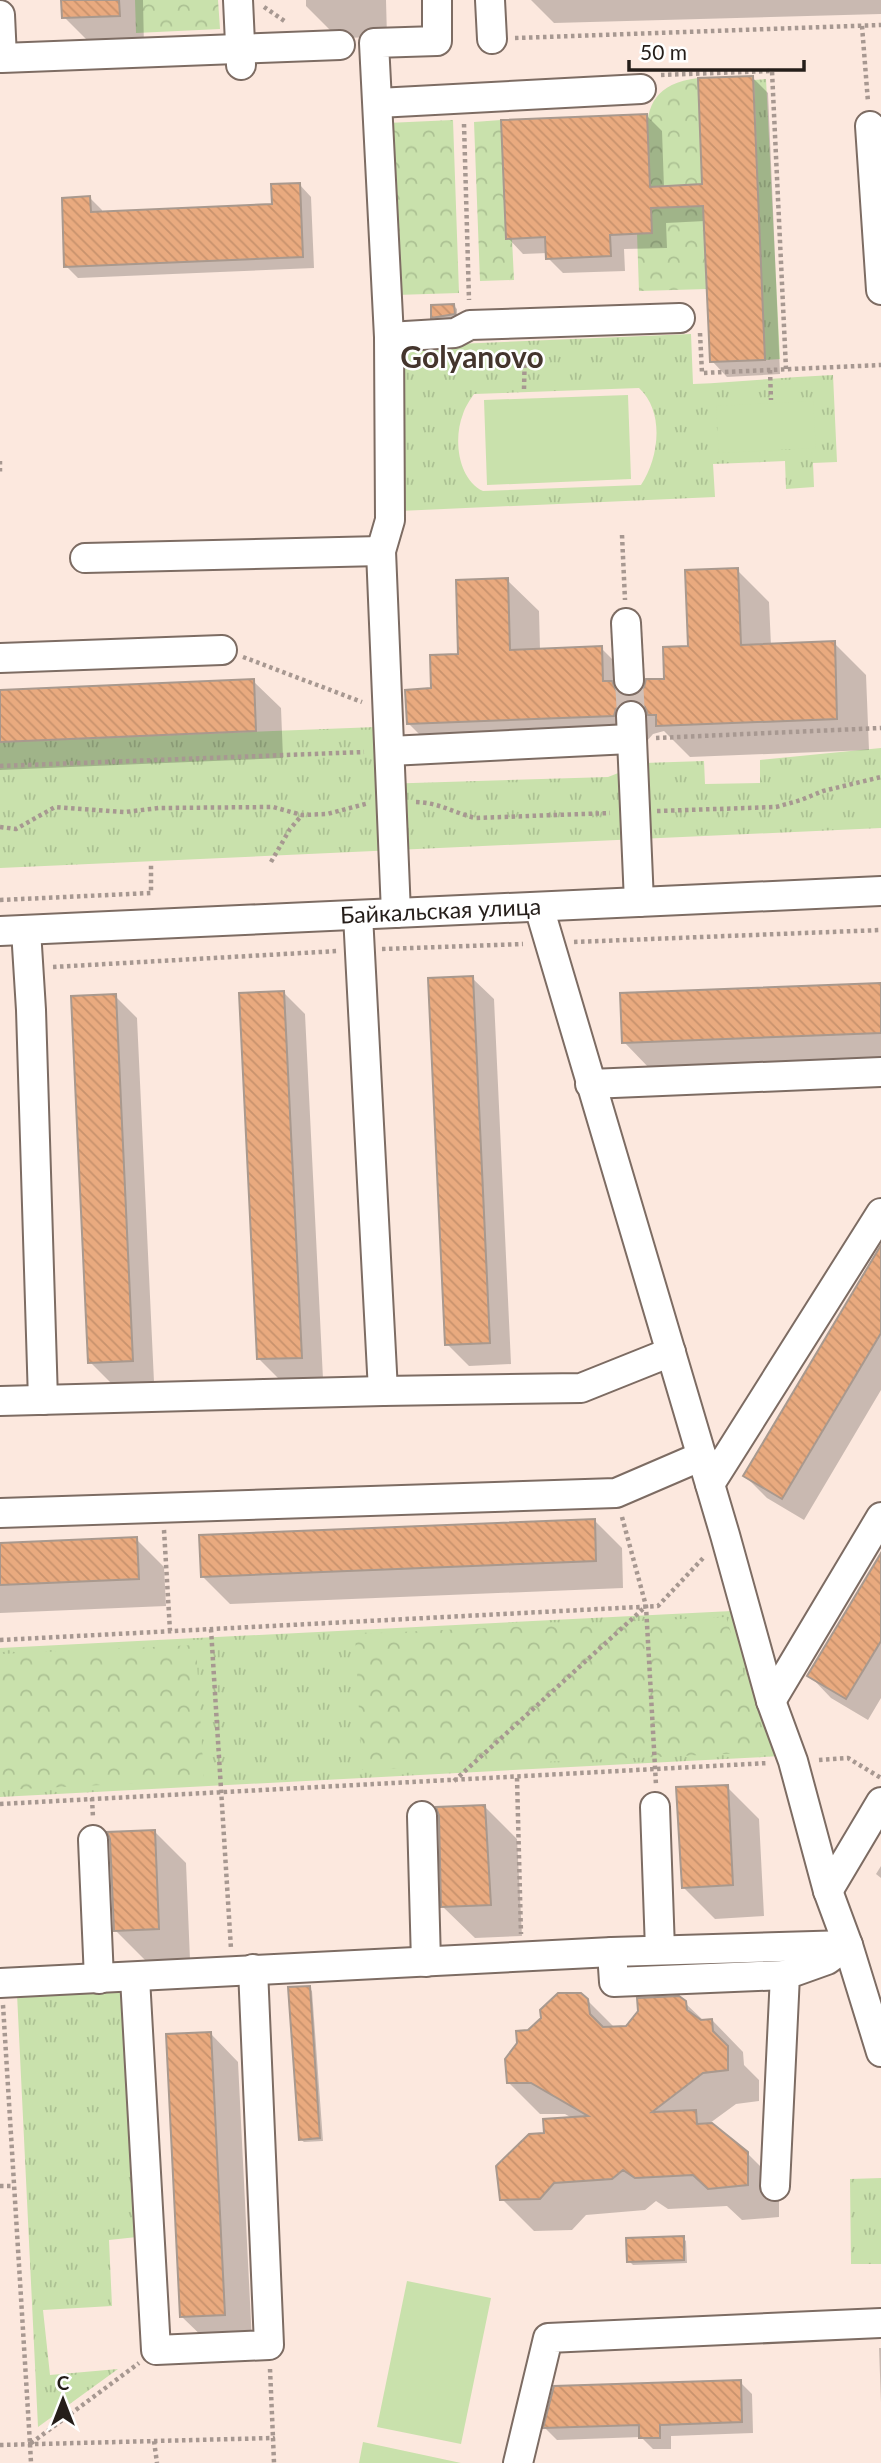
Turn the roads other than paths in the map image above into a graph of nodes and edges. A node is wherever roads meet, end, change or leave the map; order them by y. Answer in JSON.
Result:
{"nodes":[{"id":1,"x":238,"y":0,"type":"edge"},
{"id":2,"x":437,"y":0,"type":"edge"},
{"id":3,"x":490,"y":0,"type":"edge"},
{"id":4,"x":0,"y":15,"type":"edge"},
{"id":5,"x":492,"y":39,"type":"road end"},
{"id":6,"x":340,"y":45,"type":"dead end"},
{"id":7,"x":241,"y":57,"type":"junction"},
{"id":8,"x":641,"y":89,"type":"road end"},
{"id":9,"x":378,"y":103,"type":"junction"},
{"id":10,"x":870,"y":126,"type":"road end"},
{"id":11,"x":881,"y":290,"type":"edge"},
{"id":12,"x":680,"y":318,"type":"road end"},
{"id":13,"x":389,"y":337,"type":"junction"},
{"id":14,"x":381,"y":551,"type":"junction"},
{"id":15,"x":85,"y":558,"type":"dead end"},
{"id":16,"x":626,"y":623,"type":"road end"},
{"id":17,"x":222,"y":650,"type":"road end"},
{"id":18,"x":0,"y":658,"type":"edge"},
{"id":19,"x":629,"y":680,"type":"tunnel mouth"},
{"id":20,"x":390,"y":751,"type":"junction"},
{"id":21,"x":881,"y":891,"type":"edge"},
{"id":22,"x":639,"y":902,"type":"junction"},
{"id":23,"x":539,"y":907,"type":"junction"},
{"id":24,"x":396,"y":913,"type":"junction"},
{"id":25,"x":358,"y":915,"type":"junction"},
{"id":26,"x":13,"y":931,"type":"edge"},
{"id":27,"x":881,"y":1072,"type":"edge"},
{"id":28,"x":590,"y":1084,"type":"junction"},
{"id":29,"x":881,"y":1213,"type":"edge"},
{"id":30,"x":671,"y":1352,"type":"junction"},
{"id":31,"x":383,"y":1391,"type":"junction"},
{"id":32,"x":43,"y":1400,"type":"junction"},
{"id":33,"x":0,"y":1401,"type":"edge"},
{"id":34,"x":702,"y":1456,"type":"junction"},
{"id":35,"x":710,"y":1485,"type":"junction"},
{"id":36,"x":0,"y":1513,"type":"edge"},
{"id":37,"x":881,"y":1517,"type":"edge"},
{"id":38,"x":771,"y":1701,"type":"junction"},
{"id":39,"x":881,"y":1802,"type":"edge"},
{"id":40,"x":655,"y":1807,"type":"road end"},
{"id":41,"x":422,"y":1816,"type":"dead end"},
{"id":42,"x":93,"y":1840,"type":"dead end"},
{"id":43,"x":828,"y":1891,"type":"junction"},
{"id":44,"x":848,"y":1945,"type":"junction"},
{"id":45,"x":660,"y":1950,"type":"junction"},
{"id":46,"x":612,"y":1952,"type":"junction"},
{"id":47,"x":426,"y":1962,"type":"junction"},
{"id":48,"x":253,"y":1969,"type":"junction"},
{"id":49,"x":785,"y":1975,"type":"junction"},
{"id":50,"x":135,"y":1978,"type":"junction"},
{"id":51,"x":99,"y":1979,"type":"junction"},
{"id":52,"x":1,"y":1983,"type":"edge"},
{"id":53,"x":881,"y":2052,"type":"edge"},
{"id":54,"x":775,"y":2186,"type":"dead end"},
{"id":55,"x":881,"y":2323,"type":"edge"},
{"id":56,"x":518,"y":2463,"type":"edge"}],
"edges":[{"from":1,"to":7,"type":"street"},
{"from":2,"to":9,"type":"street"},
{"from":3,"to":5,"type":"street"},
{"from":4,"to":7,"type":"street"},
{"from":6,"to":7,"type":"street"},
{"from":8,"to":9,"type":"street"},
{"from":9,"to":13,"type":"street"},
{"from":10,"to":11,"type":"street"},
{"from":12,"to":13,"type":"street"},
{"from":13,"to":14,"type":"street"},
{"from":14,"to":15,"type":"street"},
{"from":14,"to":20,"type":"street"},
{"from":16,"to":19,"type":"street"},
{"from":17,"to":18,"type":"street"},
{"from":20,"to":22,"type":"street"},
{"from":20,"to":24,"type":"street"},
{"from":21,"to":22,"type":"street","name":"Байкальская улица"},
{"from":22,"to":23,"type":"street","name":"Байкальская улица"},
{"from":23,"to":24,"type":"street","name":"Байкальская улица"},
{"from":23,"to":28,"type":"street"},
{"from":24,"to":25,"type":"street","name":"Байкальская улица"},
{"from":25,"to":26,"type":"street","name":"Байкальская улица"},
{"from":25,"to":31,"type":"street"},
{"from":26,"to":32,"type":"street"},
{"from":27,"to":28,"type":"street"},
{"from":28,"to":30,"type":"street"},
{"from":29,"to":35,"type":"street"},
{"from":30,"to":31,"type":"street"},
{"from":30,"to":34,"type":"street"},
{"from":31,"to":32,"type":"street"},
{"from":32,"to":33,"type":"street"},
{"from":34,"to":35,"type":"street"},
{"from":34,"to":36,"type":"street"},
{"from":35,"to":38,"type":"street"},
{"from":37,"to":38,"type":"street"},
{"from":38,"to":43,"type":"street"},
{"from":39,"to":43,"type":"street"},
{"from":40,"to":45,"type":"street"},
{"from":41,"to":47,"type":"street"},
{"from":42,"to":51,"type":"street"},
{"from":43,"to":44,"type":"street"},
{"from":44,"to":45,"type":"street"},
{"from":44,"to":49,"type":"street"},
{"from":44,"to":53,"type":"street"},
{"from":45,"to":46,"type":"street"},
{"from":46,"to":47,"type":"street"},
{"from":46,"to":49,"type":"street"},
{"from":47,"to":48,"type":"street"},
{"from":48,"to":50,"type":"street"},
{"from":48,"to":50,"type":"street"},
{"from":49,"to":54,"type":"street"},
{"from":50,"to":51,"type":"street"},
{"from":51,"to":52,"type":"street"},
{"from":55,"to":56,"type":"street"}]}
